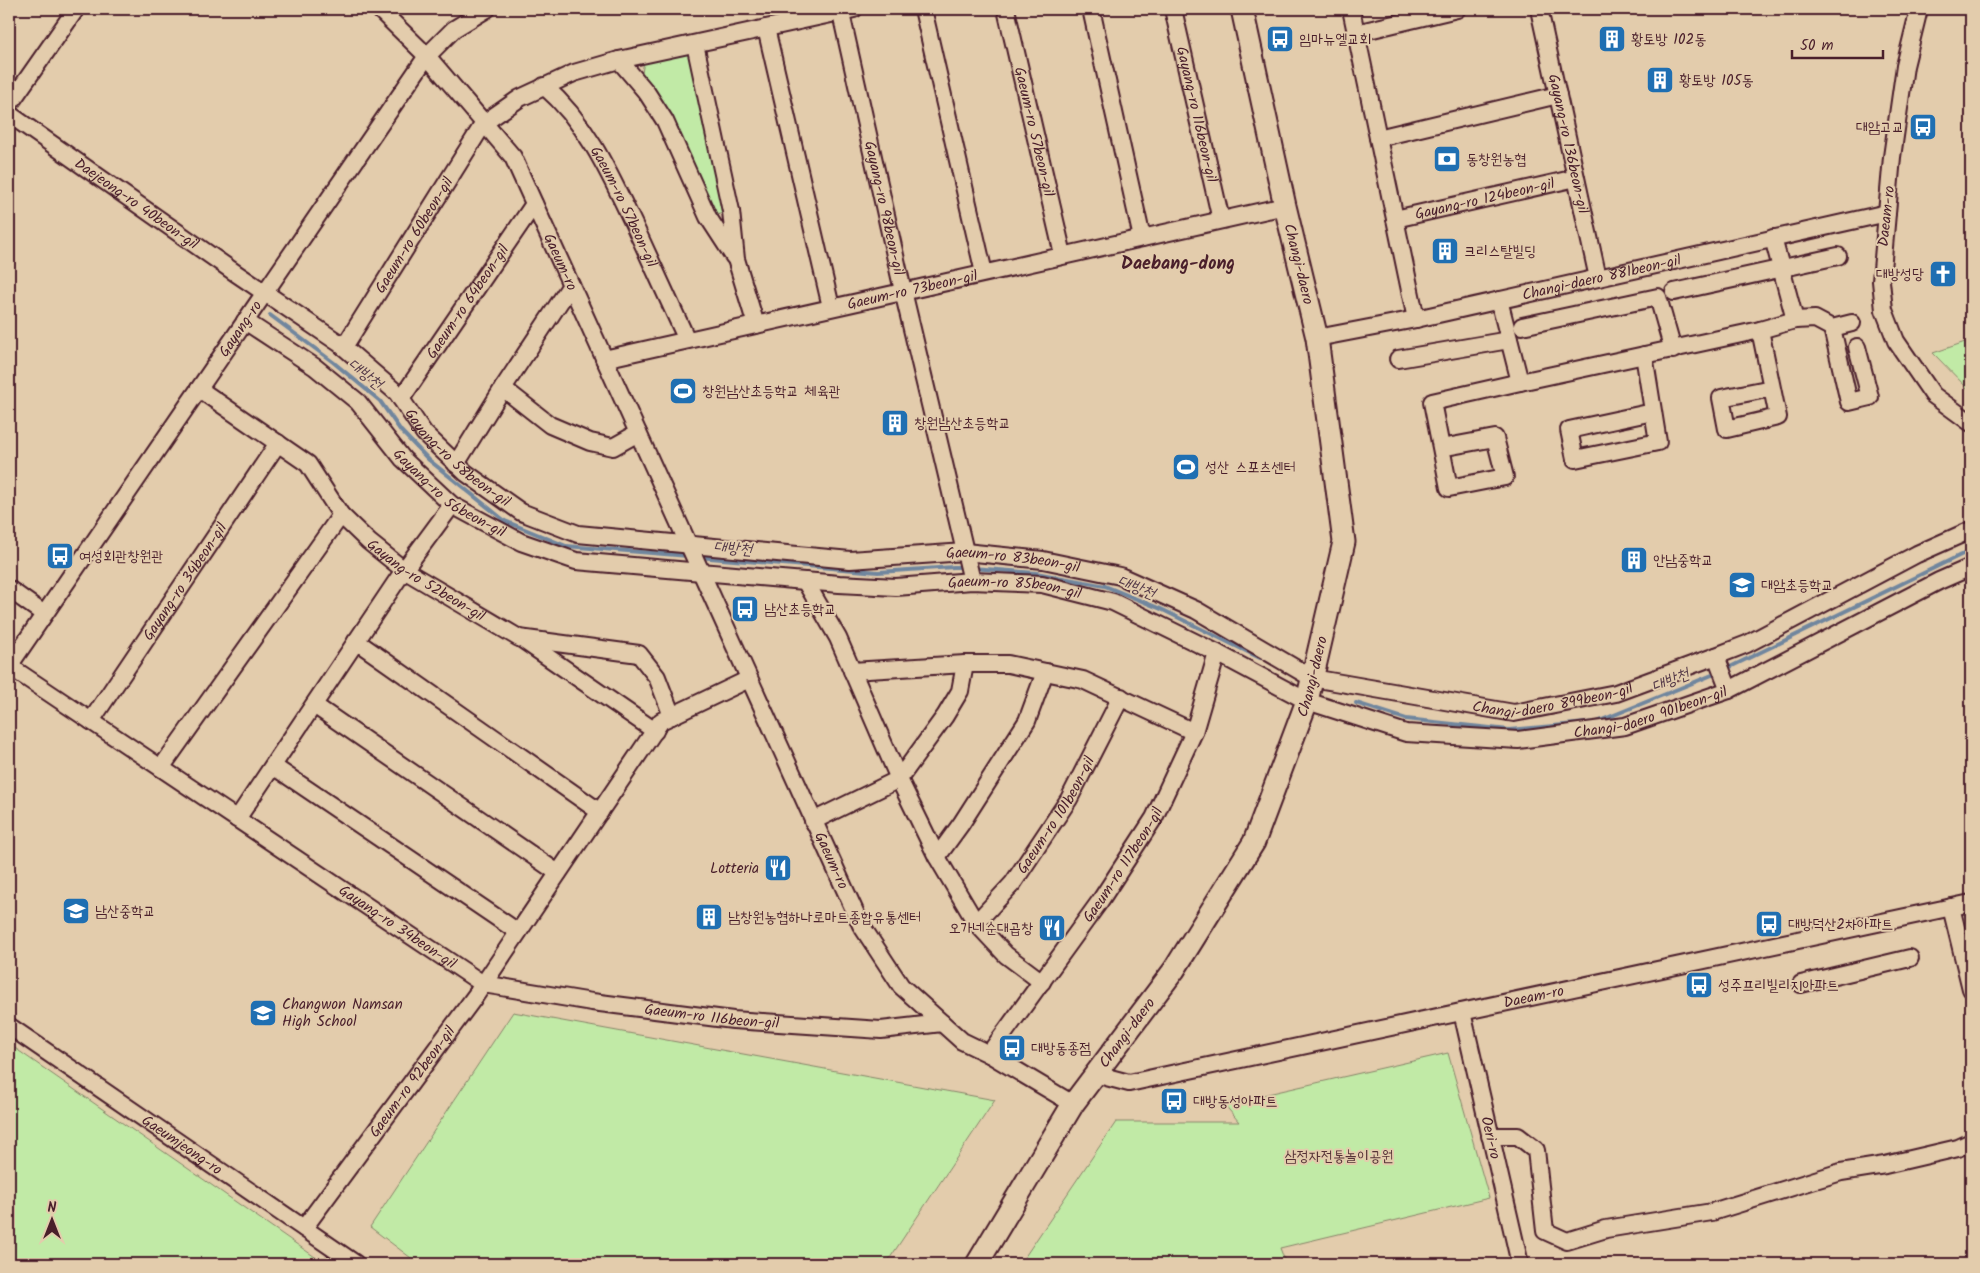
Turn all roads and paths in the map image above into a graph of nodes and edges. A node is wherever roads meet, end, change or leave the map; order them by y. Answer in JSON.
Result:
{"nodes":[{"id":1,"x":76,"y":9,"type":"edge"},
{"id":2,"x":379,"y":9,"type":"edge"},
{"id":3,"x":487,"y":9,"type":"edge"},
{"id":4,"x":923,"y":9,"type":"edge"},
{"id":5,"x":1006,"y":9,"type":"edge"},
{"id":6,"x":1092,"y":9,"type":"edge"},
{"id":7,"x":1173,"y":9,"type":"edge"},
{"id":8,"x":1242,"y":9,"type":"edge"},
{"id":9,"x":1351,"y":9,"type":"edge"},
{"id":10,"x":1457,"y":9,"type":"edge"},
{"id":11,"x":1539,"y":9,"type":"edge"},
{"id":12,"x":1919,"y":9,"type":"edge"},
{"id":13,"x":845,"y":10,"type":"edge"},
{"id":14,"x":766,"y":28,"type":"junction"},
{"id":15,"x":1356,"y":33,"type":"junction"},
{"id":16,"x":695,"y":44,"type":"junction"},
{"id":17,"x":427,"y":56,"type":"junction"},
{"id":18,"x":619,"y":60,"type":"junction"},
{"id":19,"x":544,"y":86,"type":"junction"},
{"id":20,"x":1558,"y":95,"type":"junction"},
{"id":21,"x":9,"y":105,"type":"edge"},
{"id":22,"x":9,"y":114,"type":"edge"},
{"id":23,"x":484,"y":123,"type":"junction"},
{"id":24,"x":1378,"y":138,"type":"junction"},
{"id":25,"x":1576,"y":178,"type":"junction"},
{"id":26,"x":534,"y":204,"type":"junction"},
{"id":27,"x":1285,"y":206,"type":"junction"},
{"id":28,"x":1886,"y":212,"type":"junction"},
{"id":29,"x":1396,"y":219,"type":"junction"},
{"id":30,"x":1221,"y":220,"type":"junction"},
{"id":31,"x":1142,"y":238,"type":"junction"},
{"id":32,"x":1773,"y":238,"type":"junction"},
{"id":33,"x":1063,"y":255,"type":"junction"},
{"id":34,"x":1838,"y":256,"type":"dead end"},
{"id":35,"x":736,"y":259,"type":"junction"},
{"id":36,"x":1782,"y":268,"type":"junction"},
{"id":37,"x":984,"y":273,"type":"junction"},
{"id":38,"x":1598,"y":278,"type":"junction"},
{"id":39,"x":571,"y":285,"type":"junction"},
{"id":40,"x":902,"y":291,"type":"junction"},
{"id":41,"x":1674,"y":292,"type":"dead end"},
{"id":42,"x":264,"y":293,"type":"junction"},
{"id":43,"x":1499,"y":300,"type":"junction"},
{"id":44,"x":831,"y":307,"type":"junction"},
{"id":45,"x":1416,"y":319,"type":"junction"},
{"id":46,"x":1795,"y":320,"type":"junction"},
{"id":47,"x":245,"y":321,"type":"junction"},
{"id":48,"x":1852,"y":323,"type":"dead end"},
{"id":49,"x":756,"y":325,"type":"junction"},
{"id":50,"x":1522,"y":326,"type":"dead end"},
{"id":51,"x":1832,"y":328,"type":"junction"},
{"id":52,"x":1760,"y":330,"type":"junction"},
{"id":53,"x":1317,"y":338,"type":"junction"},
{"id":54,"x":687,"y":340,"type":"junction"},
{"id":55,"x":1509,"y":340,"type":"junction"},
{"id":56,"x":344,"y":347,"type":"junction"},
{"id":57,"x":1857,"y":347,"type":"dead end"},
{"id":58,"x":1673,"y":350,"type":"junction"},
{"id":59,"x":1644,"y":355,"type":"junction"},
{"id":60,"x":604,"y":359,"type":"junction"},
{"id":61,"x":1398,"y":359,"type":"dead end"},
{"id":62,"x":1520,"y":382,"type":"junction"},
{"id":63,"x":503,"y":388,"type":"junction"},
{"id":64,"x":1772,"y":388,"type":"dead end"},
{"id":65,"x":199,"y":389,"type":"junction"},
{"id":66,"x":400,"y":399,"type":"junction"},
{"id":67,"x":1653,"y":412,"type":"junction"},
{"id":68,"x":1971,"y":423,"type":"edge"},
{"id":69,"x":638,"y":433,"type":"junction"},
{"id":70,"x":278,"y":443,"type":"junction"},
{"id":71,"x":1441,"y":448,"type":"dead end"},
{"id":72,"x":456,"y":464,"type":"junction"},
{"id":73,"x":452,"y":505,"type":"junction"},
{"id":74,"x":341,"y":515,"type":"junction"},
{"id":75,"x":1971,"y":530,"type":"edge"},
{"id":76,"x":689,"y":546,"type":"junction"},
{"id":77,"x":965,"y":552,"type":"junction"},
{"id":78,"x":1971,"y":567,"type":"edge"},
{"id":79,"x":699,"y":569,"type":"junction"},
{"id":80,"x":404,"y":570,"type":"junction"},
{"id":81,"x":805,"y":581,"type":"junction"},
{"id":82,"x":972,"y":581,"type":"junction"},
{"id":83,"x":9,"y":589,"type":"edge"},
{"id":84,"x":44,"y":614,"type":"junction"},
{"id":85,"x":519,"y":638,"type":"junction"},
{"id":86,"x":356,"y":641,"type":"junction"},
{"id":87,"x":1216,"y":653,"type":"junction"},
{"id":88,"x":1716,"y":656,"type":"junction"},
{"id":89,"x":966,"y":664,"type":"junction"},
{"id":90,"x":9,"y":666,"type":"edge"},
{"id":91,"x":852,"y":671,"type":"junction"},
{"id":92,"x":1045,"y":672,"type":"junction"},
{"id":93,"x":1312,"y":678,"type":"junction"},
{"id":94,"x":749,"y":679,"type":"junction"},
{"id":95,"x":1729,"y":690,"type":"junction"},
{"id":96,"x":1121,"y":696,"type":"junction"},
{"id":97,"x":1307,"y":701,"type":"junction"},
{"id":98,"x":314,"y":705,"type":"junction"},
{"id":99,"x":1514,"y":713,"type":"junction"},
{"id":100,"x":672,"y":716,"type":"junction"},
{"id":101,"x":91,"y":721,"type":"junction"},
{"id":102,"x":655,"y":731,"type":"junction"},
{"id":103,"x":1194,"y":732,"type":"junction"},
{"id":104,"x":1518,"y":740,"type":"junction"},
{"id":105,"x":273,"y":766,"type":"junction"},
{"id":106,"x":162,"y":768,"type":"junction"},
{"id":107,"x":899,"y":779,"type":"junction"},
{"id":108,"x":600,"y":812,"type":"junction"},
{"id":109,"x":237,"y":819,"type":"junction"},
{"id":110,"x":814,"y":821,"type":"junction"},
{"id":111,"x":936,"y":857,"type":"junction"},
{"id":112,"x":558,"y":873,"type":"junction"},
{"id":113,"x":1971,"y":903,"type":"edge"},
{"id":114,"x":1951,"y":907,"type":"junction"},
{"id":115,"x":976,"y":923,"type":"junction"},
{"id":116,"x":518,"y":932,"type":"junction"},
{"id":117,"x":1910,"y":958,"type":"dead end"},
{"id":118,"x":1042,"y":982,"type":"junction"},
{"id":119,"x":483,"y":984,"type":"junction"},
{"id":120,"x":1801,"y":984,"type":"dead end"},
{"id":121,"x":1971,"y":989,"type":"edge"},
{"id":122,"x":1462,"y":1012,"type":"junction"},
{"id":123,"x":942,"y":1023,"type":"junction"},
{"id":124,"x":9,"y":1026,"type":"edge"},
{"id":125,"x":989,"y":1054,"type":"junction"},
{"id":126,"x":1095,"y":1074,"type":"junction"},
{"id":127,"x":1073,"y":1104,"type":"junction"},
{"id":128,"x":1490,"y":1136,"type":"junction"},
{"id":129,"x":1971,"y":1142,"type":"edge"},
{"id":130,"x":304,"y":1228,"type":"junction"},
{"id":131,"x":356,"y":1264,"type":"edge"},
{"id":132,"x":977,"y":1264,"type":"edge"},
{"id":133,"x":1520,"y":1264,"type":"edge"}],
"edges":[{"from":1,"to":21,"type":"street"},
{"from":2,"to":17,"type":"street","name":"Gaeum-ro"},
{"from":3,"to":17,"type":"street","name":"Gayang-ro"},
{"from":4,"to":37,"type":"street"},
{"from":5,"to":33,"type":"street","name":"Gaeum-ro 57beon-gil"},
{"from":6,"to":31,"type":"street"},
{"from":7,"to":30,"type":"street","name":"Gayang-ro 116beon-gil"},
{"from":8,"to":27,"type":"main road","name":"Changi-daero"},
{"from":9,"to":15,"type":"street","name":"Gayang-ro 124beon-gil"},
{"from":10,"to":15,"type":"street"},
{"from":11,"to":20,"type":"street","name":"Gayang-ro 136beon-gil"},
{"from":12,"to":28,"type":"street","name":"Daeam-ro"},
{"from":13,"to":14,"type":"street"},
{"from":13,"to":40,"type":"street","name":"Gayang-ro 98beon-gil"},
{"from":14,"to":16,"type":"street"},
{"from":14,"to":44,"type":"street"},
{"from":15,"to":24,"type":"street","name":"Gayang-ro 124beon-gil"},
{"from":16,"to":18,"type":"street"},
{"from":16,"to":35,"type":"street"},
{"from":17,"to":23,"type":"street","name":"Gaeum-ro"},
{"from":17,"to":42,"type":"street","name":"Gayang-ro"},
{"from":18,"to":19,"type":"street"},
{"from":18,"to":35,"type":"street"},
{"from":19,"to":23,"type":"street"},
{"from":19,"to":54,"type":"street","name":"Gaeum-ro 57beon-gil"},
{"from":20,"to":24,"type":"street"},
{"from":20,"to":25,"type":"street","name":"Gayang-ro 136beon-gil"},
{"from":22,"to":42,"type":"street","name":"Daejeong-ro 40beon-gil"},
{"from":23,"to":26,"type":"street","name":"Gaeum-ro"},
{"from":23,"to":56,"type":"street","name":"Gaeum-ro 60beon-gil"},
{"from":24,"to":29,"type":"street","name":"Gayang-ro 124beon-gil"},
{"from":25,"to":29,"type":"street","name":"Gayang-ro 124beon-gil"},
{"from":25,"to":38,"type":"street","name":"Gayang-ro 136beon-gil"},
{"from":26,"to":39,"type":"street","name":"Gaeum-ro"},
{"from":26,"to":66,"type":"street","name":"Gaeum-ro 64beon-gil"},
{"from":27,"to":30,"type":"street","name":"Gaeum-ro 73beon-gil"},
{"from":27,"to":53,"type":"main road","name":"Changi-daero"},
{"from":28,"to":32,"type":"street","name":"Changi-daero 881beon-gil"},
{"from":28,"to":68,"type":"street","name":"Daeam-ro"},
{"from":29,"to":45,"type":"street","name":"Gayang-ro 124beon-gil"},
{"from":30,"to":31,"type":"street","name":"Gaeum-ro 73beon-gil"},
{"from":31,"to":33,"type":"street","name":"Gaeum-ro 73beon-gil"},
{"from":32,"to":36,"type":"street"},
{"from":32,"to":38,"type":"street","name":"Changi-daero 881beon-gil"},
{"from":33,"to":37,"type":"street","name":"Gaeum-ro 73beon-gil"},
{"from":34,"to":36,"type":"street"},
{"from":35,"to":49,"type":"street"},
{"from":36,"to":41,"type":"street"},
{"from":36,"to":46,"type":"street"},
{"from":37,"to":40,"type":"street","name":"Gaeum-ro 73beon-gil"},
{"from":38,"to":43,"type":"street","name":"Changi-daero 881beon-gil"},
{"from":39,"to":60,"type":"street","name":"Gaeum-ro"},
{"from":39,"to":63,"type":"street"},
{"from":40,"to":44,"type":"street","name":"Gaeum-ro 73beon-gil"},
{"from":40,"to":77,"type":"street","name":"Gayang-ro 98beon-gil"},
{"from":42,"to":47,"type":"street","name":"Gayang-ro"},
{"from":42,"to":56,"type":"street","name":"Gayang-ro 58beon-gil"},
{"from":43,"to":45,"type":"street","name":"Changi-daero 881beon-gil"},
{"from":43,"to":55,"type":"street"},
{"from":44,"to":49,"type":"street","name":"Gaeum-ro 73beon-gil"},
{"from":45,"to":53,"type":"street","name":"Changi-daero 881beon-gil"},
{"from":46,"to":51,"type":"street"},
{"from":46,"to":52,"type":"street"},
{"from":47,"to":65,"type":"street","name":"Gayang-ro"},
{"from":47,"to":73,"type":"street","name":"Gayang-ro 56beon-gil"},
{"from":48,"to":51,"type":"street"},
{"from":49,"to":54,"type":"street","name":"Gaeum-ro 73beon-gil"},
{"from":50,"to":58,"type":"street"},
{"from":51,"to":57,"type":"street"},
{"from":52,"to":58,"type":"street"},
{"from":52,"to":64,"type":"street"},
{"from":53,"to":93,"type":"main road","name":"Changi-daero"},
{"from":54,"to":60,"type":"street","name":"Gaeum-ro 73beon-gil"},
{"from":55,"to":61,"type":"street"},
{"from":55,"to":62,"type":"street"},
{"from":56,"to":66,"type":"street","name":"Gayang-ro 58beon-gil"},
{"from":58,"to":59,"type":"street"},
{"from":59,"to":62,"type":"street"},
{"from":59,"to":67,"type":"street"},
{"from":60,"to":69,"type":"street","name":"Gaeum-ro"},
{"from":62,"to":71,"type":"street"},
{"from":63,"to":69,"type":"street"},
{"from":63,"to":72,"type":"street"},
{"from":65,"to":70,"type":"street","name":"Gayang-ro 52beon-gil"},
{"from":65,"to":84,"type":"street","name":"Gayang-ro"},
{"from":66,"to":72,"type":"street","name":"Gayang-ro 58beon-gil"},
{"from":67,"to":67,"type":"street"},
{"from":69,"to":76,"type":"street","name":"Gaeum-ro"},
{"from":70,"to":74,"type":"street","name":"Gayang-ro 52beon-gil"},
{"from":70,"to":101,"type":"street","name":"Gayang-ro 34beon-gil"},
{"from":72,"to":76,"type":"street","name":"Gayang-ro 58beon-gil"},
{"from":73,"to":79,"type":"street","name":"Gayang-ro 56beon-gil"},
{"from":73,"to":80,"type":"street"},
{"from":74,"to":80,"type":"street","name":"Gayang-ro 52beon-gil"},
{"from":74,"to":106,"type":"street"},
{"from":75,"to":88,"type":"street","name":"Changi-daero 899beon-gil"},
{"from":76,"to":77,"type":"street","name":"Gaeum-ro 83beon-gil"},
{"from":76,"to":79,"type":"street","name":"Gaeum-ro"},
{"from":77,"to":82,"type":"street","name":"Gayang-ro 98beon-gil"},
{"from":77,"to":93,"type":"street","name":"Gaeum-ro 83beon-gil"},
{"from":78,"to":95,"type":"street","name":"Changi-daero 901beon-gil"},
{"from":79,"to":81,"type":"street","name":"Gaeum-ro 85beon-gil"},
{"from":79,"to":94,"type":"street","name":"Gaeum-ro"},
{"from":80,"to":85,"type":"street","name":"Gayang-ro 52beon-gil"},
{"from":80,"to":86,"type":"street"},
{"from":81,"to":82,"type":"street","name":"Gaeum-ro 85beon-gil"},
{"from":81,"to":91,"type":"street"},
{"from":82,"to":87,"type":"street","name":"Gaeum-ro 85beon-gil"},
{"from":83,"to":84,"type":"street"},
{"from":84,"to":90,"type":"street","name":"Gayang-ro"},
{"from":85,"to":100,"type":"street","name":"Gayang-ro 52beon-gil"},
{"from":85,"to":102,"type":"street"},
{"from":86,"to":98,"type":"street"},
{"from":86,"to":108,"type":"street"},
{"from":87,"to":97,"type":"street","name":"Gaeum-ro 85beon-gil"},
{"from":87,"to":103,"type":"street","name":"Gaeum-ro 117beon-gil"},
{"from":88,"to":95,"type":"street"},
{"from":88,"to":99,"type":"street","name":"Changi-daero 899beon-gil"},
{"from":89,"to":91,"type":"street"},
{"from":89,"to":92,"type":"street"},
{"from":89,"to":107,"type":"street"},
{"from":90,"to":101,"type":"street","name":"Gayang-ro 34beon-gil"},
{"from":91,"to":107,"type":"street"},
{"from":92,"to":96,"type":"street"},
{"from":92,"to":111,"type":"street"},
{"from":93,"to":97,"type":"main road","name":"Changi-daero"},
{"from":93,"to":99,"type":"street","name":"Changi-daero 899beon-gil"},
{"from":94,"to":100,"type":"street","name":"Gaeum-ro 92beon-gil"},
{"from":94,"to":110,"type":"street","name":"Gaeum-ro"},
{"from":95,"to":104,"type":"street","name":"Changi-daero 901beon-gil"},
{"from":96,"to":103,"type":"street"},
{"from":96,"to":115,"type":"street","name":"Gaeum-ro 101beon-gil"},
{"from":97,"to":104,"type":"street","name":"Changi-daero 901beon-gil"},
{"from":97,"to":126,"type":"main road","name":"Changi-daero"},
{"from":98,"to":105,"type":"street"},
{"from":98,"to":112,"type":"street"},
{"from":99,"to":104,"type":"street"},
{"from":100,"to":102,"type":"street","name":"Gaeum-ro 92beon-gil"},
{"from":101,"to":106,"type":"street","name":"Gayang-ro 34beon-gil"},
{"from":102,"to":108,"type":"street","name":"Gaeum-ro 92beon-gil"},
{"from":103,"to":118,"type":"street","name":"Gaeum-ro 117beon-gil"},
{"from":105,"to":109,"type":"street"},
{"from":105,"to":116,"type":"street"},
{"from":106,"to":109,"type":"street","name":"Gayang-ro 34beon-gil"},
{"from":107,"to":110,"type":"street"},
{"from":107,"to":111,"type":"street"},
{"from":108,"to":112,"type":"street","name":"Gaeum-ro 92beon-gil"},
{"from":109,"to":119,"type":"street","name":"Gayang-ro 34beon-gil"},
{"from":110,"to":123,"type":"street","name":"Gaeum-ro"},
{"from":111,"to":115,"type":"street"},
{"from":112,"to":116,"type":"street","name":"Gaeum-ro 92beon-gil"},
{"from":113,"to":114,"type":"street","name":"Daeam-ro"},
{"from":114,"to":121,"type":"street"},
{"from":114,"to":122,"type":"street","name":"Daeam-ro"},
{"from":115,"to":118,"type":"street"},
{"from":116,"to":119,"type":"street","name":"Gaeum-ro 92beon-gil"},
{"from":117,"to":120,"type":"street"},
{"from":118,"to":125,"type":"street","name":"Gaeum-ro 117beon-gil"},
{"from":119,"to":123,"type":"street","name":"Gaeum-ro 116beon-gil"},
{"from":119,"to":130,"type":"street","name":"Gaeum-ro 92beon-gil"},
{"from":122,"to":126,"type":"street","name":"Daeam-ro"},
{"from":122,"to":128,"type":"street","name":"Oeri-ro"},
{"from":123,"to":125,"type":"street","name":"Gaeum-ro"},
{"from":124,"to":130,"type":"street","name":"Gaeumjeong-ro"},
{"from":125,"to":127,"type":"street","name":"Gaeum-ro"},
{"from":126,"to":127,"type":"main road","name":"Changi-daero"},
{"from":127,"to":132,"type":"main road","name":"Changi-daero"},
{"from":128,"to":129,"type":"street"},
{"from":128,"to":133,"type":"street","name":"Oeri-ro"},
{"from":130,"to":131,"type":"street","name":"Gaeumjeong-ro"}]}
